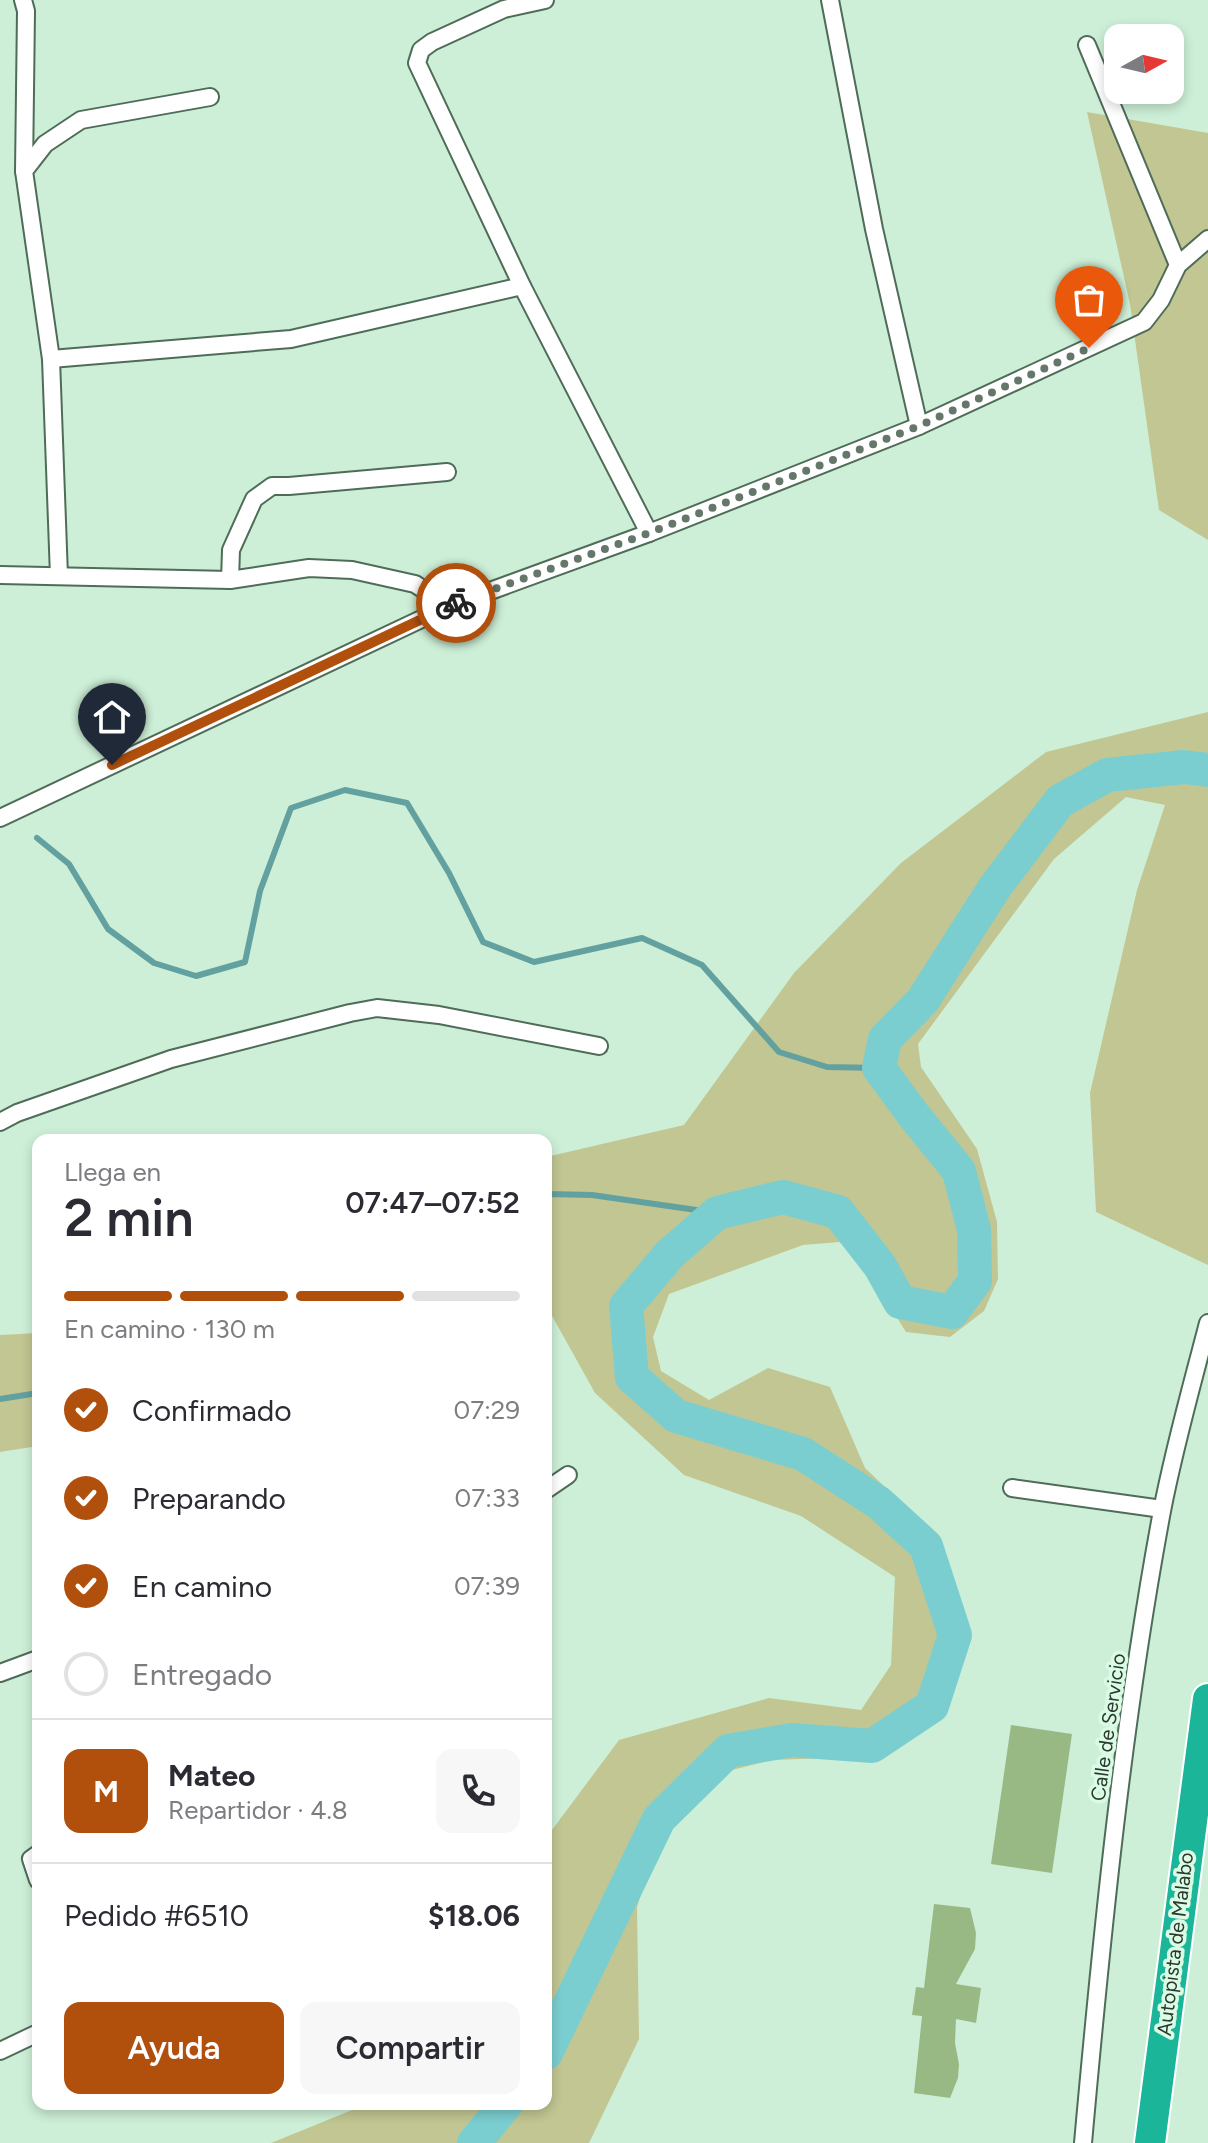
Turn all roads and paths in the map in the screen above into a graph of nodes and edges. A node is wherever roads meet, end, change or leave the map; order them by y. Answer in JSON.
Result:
{"nodes":[{"id":1,"x":23,"y":0,"type":"edge"},
{"id":2,"x":545,"y":0,"type":"edge"},
{"id":3,"x":830,"y":0,"type":"edge"},
{"id":4,"x":1087,"y":45,"type":"dead end"},
{"id":5,"x":210,"y":97,"type":"dead end"},
{"id":6,"x":24,"y":171,"type":"junction"},
{"id":7,"x":1208,"y":239,"type":"edge"},
{"id":8,"x":1178,"y":265,"type":"junction"},
{"id":9,"x":522,"y":286,"type":"junction"},
{"id":10,"x":51,"y":359,"type":"junction"},
{"id":11,"x":919,"y":426,"type":"junction"},
{"id":12,"x":447,"y":472,"type":"dead end"},
{"id":13,"x":649,"y":533,"type":"junction"},
{"id":14,"x":0,"y":575,"type":"edge"},
{"id":15,"x":59,"y":576,"type":"junction"},
{"id":16,"x":230,"y":580,"type":"junction"},
{"id":17,"x":449,"y":606,"type":"junction"},
{"id":18,"x":0,"y":818,"type":"edge"},
{"id":19,"x":599,"y":1046,"type":"dead end"},
{"id":20,"x":0,"y":1122,"type":"edge"},
{"id":21,"x":1208,"y":1323,"type":"edge"},
{"id":22,"x":568,"y":1475,"type":"dead end"},
{"id":23,"x":552,"y":1486,"type":"edge"},
{"id":24,"x":1012,"y":1488,"type":"dead end"},
{"id":25,"x":1162,"y":1509,"type":"junction"},
{"id":26,"x":32,"y":1661,"type":"edge"},
{"id":27,"x":0,"y":1673,"type":"edge"},
{"id":28,"x":1208,"y":1699,"type":"edge"},
{"id":29,"x":32,"y":2036,"type":"edge"},
{"id":30,"x":0,"y":2051,"type":"edge"},
{"id":31,"x":1083,"y":2143,"type":"edge"},
{"id":32,"x":1150,"y":2143,"type":"edge"}],
"edges":[{"from":1,"to":6,"type":"street"},
{"from":2,"to":9,"type":"street"},
{"from":3,"to":11,"type":"street"},
{"from":4,"to":8,"type":"street"},
{"from":5,"to":6,"type":"street"},
{"from":6,"to":10,"type":"street"},
{"from":7,"to":8,"type":"street"},
{"from":8,"to":11,"type":"street"},
{"from":9,"to":10,"type":"street"},
{"from":9,"to":13,"type":"street"},
{"from":10,"to":15,"type":"street"},
{"from":11,"to":13,"type":"street"},
{"from":12,"to":16,"type":"street"},
{"from":13,"to":17,"type":"street"},
{"from":14,"to":15,"type":"street"},
{"from":15,"to":16,"type":"street"},
{"from":16,"to":17,"type":"street"},
{"from":17,"to":18,"type":"street"},
{"from":19,"to":20,"type":"street"},
{"from":21,"to":25,"type":"street","name":"Calle de Servicio"},
{"from":22,"to":23,"type":"street"},
{"from":24,"to":25,"type":"street"},
{"from":25,"to":31,"type":"street","name":"Calle de Servicio"},
{"from":26,"to":27,"type":"street"},
{"from":28,"to":32,"type":"highway","name":"Autopista de Malabo"},
{"from":29,"to":30,"type":"street"}]}
